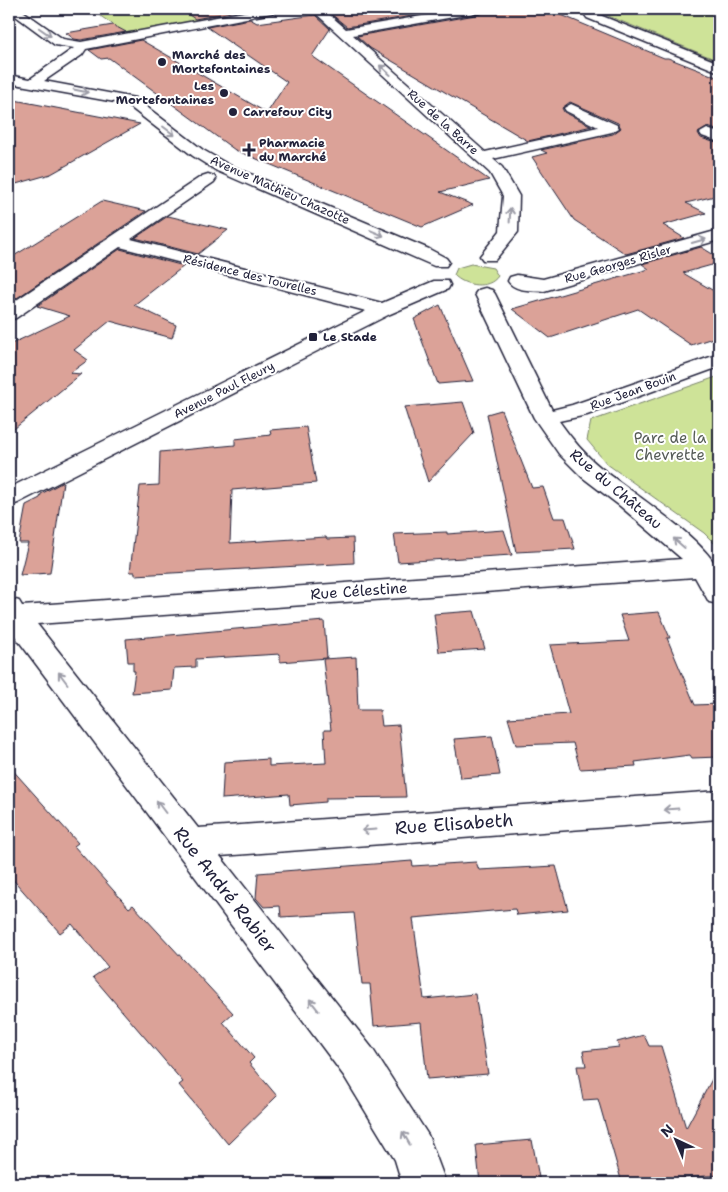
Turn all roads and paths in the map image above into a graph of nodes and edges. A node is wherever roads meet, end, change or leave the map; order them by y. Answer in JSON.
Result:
{"nodes":[{"id":1,"x":13,"y":9,"type":"edge"},
{"id":2,"x":277,"y":9,"type":"edge"},
{"id":3,"x":317,"y":9,"type":"edge"},
{"id":4,"x":481,"y":9,"type":"edge"},
{"id":5,"x":581,"y":9,"type":"edge"},
{"id":6,"x":345,"y":33,"type":"junction"},
{"id":7,"x":81,"y":46,"type":"junction"},
{"id":8,"x":719,"y":68,"type":"edge"},
{"id":9,"x":9,"y":79,"type":"edge"},
{"id":10,"x":34,"y":82,"type":"junction"},
{"id":11,"x":571,"y":108,"type":"dead end"},
{"id":12,"x":481,"y":156,"type":"junction"},
{"id":13,"x":208,"y":178,"type":"dead end"},
{"id":14,"x":719,"y":235,"type":"edge"},
{"id":15,"x":117,"y":241,"type":"junction"},
{"id":16,"x":484,"y":262,"type":"junction"},
{"id":17,"x":462,"y":291,"type":"junction"},
{"id":18,"x":383,"y":310,"type":"junction"},
{"id":19,"x":9,"y":314,"type":"edge"},
{"id":20,"x":719,"y":360,"type":"edge"},
{"id":21,"x":545,"y":418,"type":"junction"},
{"id":22,"x":9,"y":498,"type":"edge"},
{"id":23,"x":703,"y":567,"type":"junction"},
{"id":24,"x":719,"y":594,"type":"edge"},
{"id":25,"x":12,"y":612,"type":"edge"},
{"id":26,"x":719,"y":806,"type":"edge"},
{"id":27,"x":189,"y":843,"type":"junction"},
{"id":28,"x":424,"y":1183,"type":"edge"}],
"edges":[{"from":1,"to":7,"type":"street","one_way":true},
{"from":2,"to":7,"type":"street"},
{"from":3,"to":6,"type":"street","name":"Rue de la Barre"},
{"from":4,"to":6,"type":"street"},
{"from":5,"to":8,"type":"street"},
{"from":12,"to":6,"type":"street","name":"Rue de la Barre","one_way":true},
{"from":7,"to":10,"type":"street"},
{"from":9,"to":10,"type":"street"},
{"from":10,"to":16,"type":"street","name":"Avenue Mathieu Chazotte","one_way":true},
{"from":11,"to":12,"type":"street"},
{"from":16,"to":12,"type":"street","name":"Rue de la Barre","one_way":true},
{"from":13,"to":15,"type":"street"},
{"from":16,"to":14,"type":"street","name":"Rue Georges Risler","one_way":true},
{"from":15,"to":18,"type":"street","name":"Résidence des Tourelles"},
{"from":15,"to":19,"type":"street"},
{"from":16,"to":17,"type":"street","name":"Avenue Paul Fleury"},
{"from":16,"to":17,"type":"street","name":"Rue du Château"},
{"from":17,"to":18,"type":"street","name":"Avenue Paul Fleury"},
{"from":17,"to":21,"type":"street","name":"Rue du Château"},
{"from":18,"to":22,"type":"street","name":"Avenue Paul Fleury"},
{"from":20,"to":21,"type":"street","name":"Rue Jean Bouin"},
{"from":23,"to":21,"type":"street","name":"Rue du Château","one_way":true},
{"from":23,"to":24,"type":"street","name":"Rue du Château"},
{"from":23,"to":25,"type":"street","name":"Rue Célestine"},
{"from":27,"to":25,"type":"street","name":"Rue André Rabier","one_way":true},
{"from":26,"to":27,"type":"street","name":"Rue Elisabeth","one_way":true},
{"from":28,"to":27,"type":"street","name":"Rue André Rabier","one_way":true}]}
